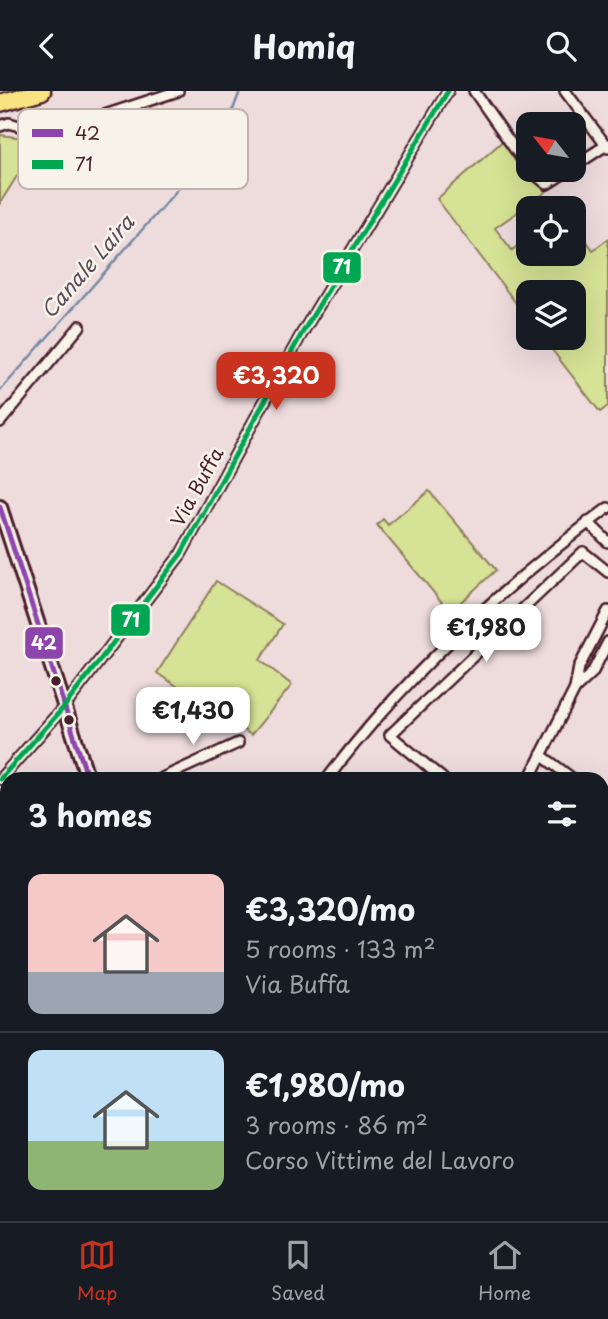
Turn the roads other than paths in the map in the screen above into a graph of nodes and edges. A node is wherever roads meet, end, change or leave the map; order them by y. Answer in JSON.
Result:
{"nodes":[{"id":1,"x":42,"y":91,"type":"edge"},
{"id":2,"x":178,"y":91,"type":"edge"},
{"id":3,"x":449,"y":91,"type":"edge"},
{"id":4,"x":474,"y":91,"type":"edge"},
{"id":5,"x":565,"y":91,"type":"edge"},
{"id":6,"x":0,"y":103,"type":"edge"},
{"id":7,"x":123,"y":109,"type":"edge"},
{"id":8,"x":0,"y":126,"type":"edge"},
{"id":9,"x":18,"y":126,"type":"edge"},
{"id":10,"x":607,"y":146,"type":"edge"},
{"id":11,"x":516,"y":151,"type":"edge"},
{"id":12,"x":586,"y":159,"type":"edge"},
{"id":13,"x":80,"y":326,"type":"dead end"},
{"id":14,"x":0,"y":422,"type":"edge"},
{"id":15,"x":0,"y":507,"type":"edge"},
{"id":16,"x":608,"y":507,"type":"edge"},
{"id":17,"x":588,"y":522,"type":"junction"},
{"id":18,"x":608,"y":542,"type":"edge"},
{"id":19,"x":608,"y":572,"type":"edge"},
{"id":20,"x":608,"y":611,"type":"edge"},
{"id":21,"x":608,"y":642,"type":"edge"},
{"id":22,"x":575,"y":689,"type":"junction"},
{"id":23,"x":64,"y":707,"type":"junction"},
{"id":24,"x":238,"y":743,"type":"dead end"},
{"id":25,"x":541,"y":755,"type":"junction"},
{"id":26,"x":6,"y":772,"type":"edge"},
{"id":27,"x":86,"y":772,"type":"edge"},
{"id":28,"x":175,"y":772,"type":"edge"},
{"id":29,"x":333,"y":772,"type":"edge"},
{"id":30,"x":435,"y":772,"type":"edge"},
{"id":31,"x":532,"y":772,"type":"edge"},
{"id":32,"x":564,"y":772,"type":"edge"}],
"edges":[{"from":1,"to":6,"type":"highway"},
{"from":2,"to":7,"type":"street"},
{"from":3,"to":23,"type":"street","name":"Via Buffa"},
{"from":4,"to":11,"type":"street"},
{"from":5,"to":10,"type":"street"},
{"from":8,"to":9,"type":"street"},
{"from":10,"to":12,"type":"street"},
{"from":13,"to":14,"type":"street"},
{"from":15,"to":23,"type":"main road"},
{"from":16,"to":17,"type":"street"},
{"from":17,"to":18,"type":"street"},
{"from":17,"to":29,"type":"street"},
{"from":19,"to":30,"type":"street"},
{"from":20,"to":22,"type":"street"},
{"from":21,"to":22,"type":"street"},
{"from":22,"to":25,"type":"street"},
{"from":23,"to":26,"type":"street","name":"Via Buffa"},
{"from":23,"to":27,"type":"main road"},
{"from":24,"to":28,"type":"street"},
{"from":25,"to":31,"type":"street"},
{"from":25,"to":32,"type":"street"}]}
